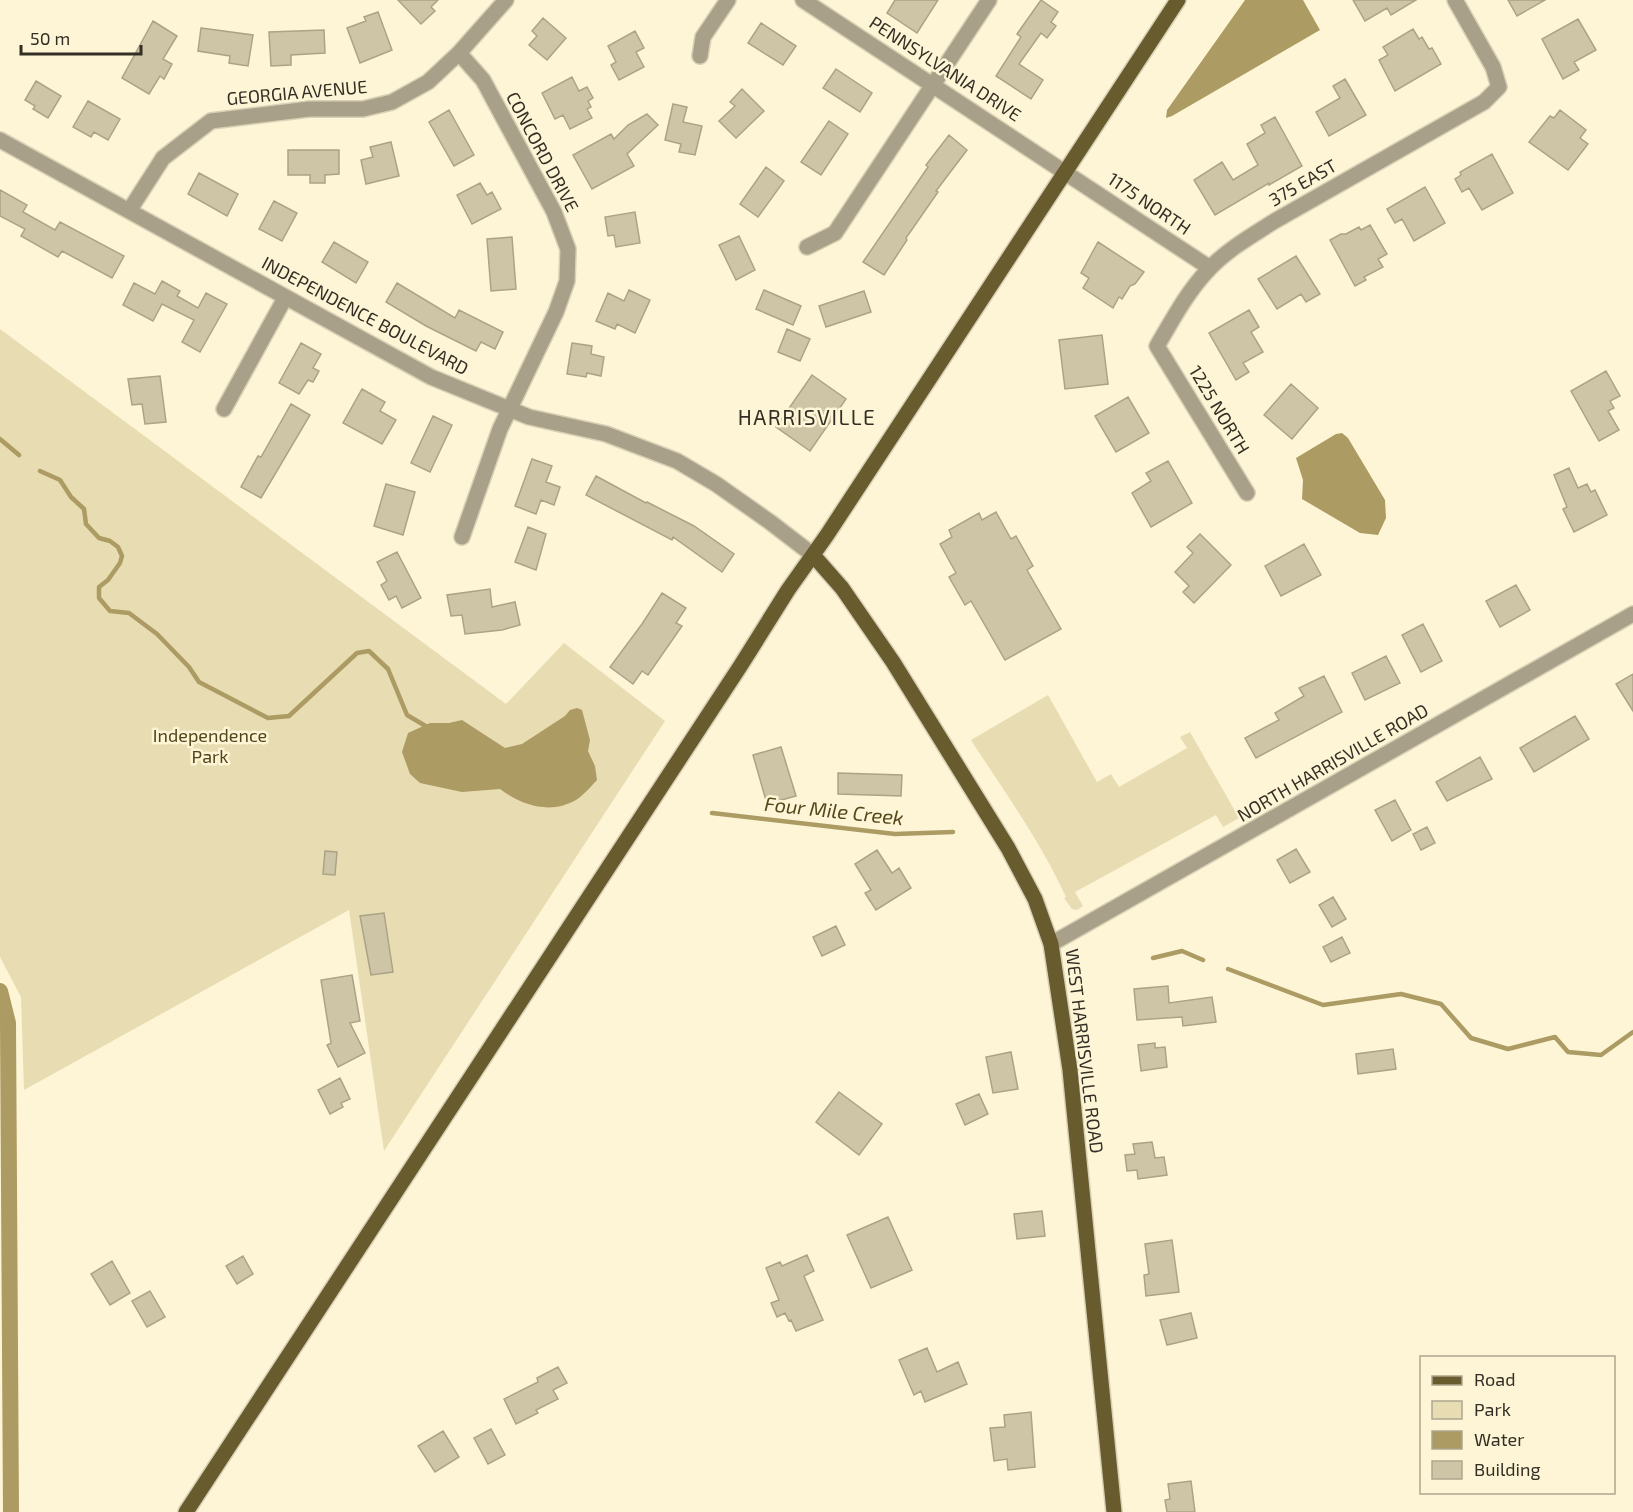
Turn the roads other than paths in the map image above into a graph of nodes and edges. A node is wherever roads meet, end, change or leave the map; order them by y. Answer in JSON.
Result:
{"nodes":[{"id":1,"x":506,"y":0,"type":"edge"},
{"id":2,"x":728,"y":0,"type":"edge"},
{"id":3,"x":804,"y":0,"type":"edge"},
{"id":4,"x":988,"y":0,"type":"edge"},
{"id":5,"x":1178,"y":0,"type":"edge"},
{"id":6,"x":1455,"y":0,"type":"edge"},
{"id":7,"x":459,"y":53,"type":"junction"},
{"id":8,"x":700,"y":56,"type":"dead end"},
{"id":9,"x":933,"y":85,"type":"junction"},
{"id":10,"x":0,"y":140,"type":"edge"},
{"id":11,"x":1065,"y":171,"type":"junction"},
{"id":12,"x":129,"y":211,"type":"junction"},
{"id":13,"x":807,"y":247,"type":"dead end"},
{"id":14,"x":1210,"y":268,"type":"junction"},
{"id":15,"x":285,"y":298,"type":"junction"},
{"id":16,"x":1157,"y":346,"type":"joint"},
{"id":17,"x":224,"y":409,"type":"dead end"},
{"id":18,"x":509,"y":409,"type":"junction"},
{"id":19,"x":1247,"y":494,"type":"dead end"},
{"id":20,"x":462,"y":537,"type":"dead end"},
{"id":21,"x":813,"y":555,"type":"junction"},
{"id":22,"x":1633,"y":614,"type":"edge"},
{"id":23,"x":1051,"y":944,"type":"junction"},
{"id":24,"x":186,"y":1512,"type":"edge"},
{"id":25,"x":1114,"y":1512,"type":"edge"}],
"edges":[{"from":1,"to":7,"type":"street","name":"GEORGIA AVENUE"},
{"from":2,"to":8,"type":"street"},
{"from":3,"to":9,"type":"street","name":"PENNSYLVANIA DRIVE"},
{"from":4,"to":9,"type":"street"},
{"from":5,"to":11,"type":"main road"},
{"from":6,"to":14,"type":"street","name":"375 EAST"},
{"from":7,"to":12,"type":"street","name":"GEORGIA AVENUE"},
{"from":7,"to":18,"type":"street","name":"CONCORD DRIVE"},
{"from":9,"to":11,"type":"street","name":"PENNSYLVANIA DRIVE"},
{"from":9,"to":13,"type":"street"},
{"from":10,"to":12,"type":"street","name":"INDEPENDENCE BOULEVARD"},
{"from":11,"to":14,"type":"street","name":"1175 NORTH"},
{"from":11,"to":21,"type":"main road"},
{"from":12,"to":15,"type":"street","name":"INDEPENDENCE BOULEVARD"},
{"from":14,"to":16,"type":"street","name":"375 EAST"},
{"from":15,"to":17,"type":"street"},
{"from":15,"to":18,"type":"street","name":"INDEPENDENCE BOULEVARD"},
{"from":16,"to":19,"type":"street","name":"1225 NORTH"},
{"from":18,"to":20,"type":"street","name":"CONCORD DRIVE"},
{"from":18,"to":21,"type":"street","name":"INDEPENDENCE BOULEVARD"},
{"from":21,"to":23,"type":"main road","name":"WEST HARRISVILLE ROAD"},
{"from":21,"to":24,"type":"main road"},
{"from":22,"to":23,"type":"street","name":"NORTH HARRISVILLE ROAD"},
{"from":23,"to":25,"type":"main road","name":"WEST HARRISVILLE ROAD"}]}
